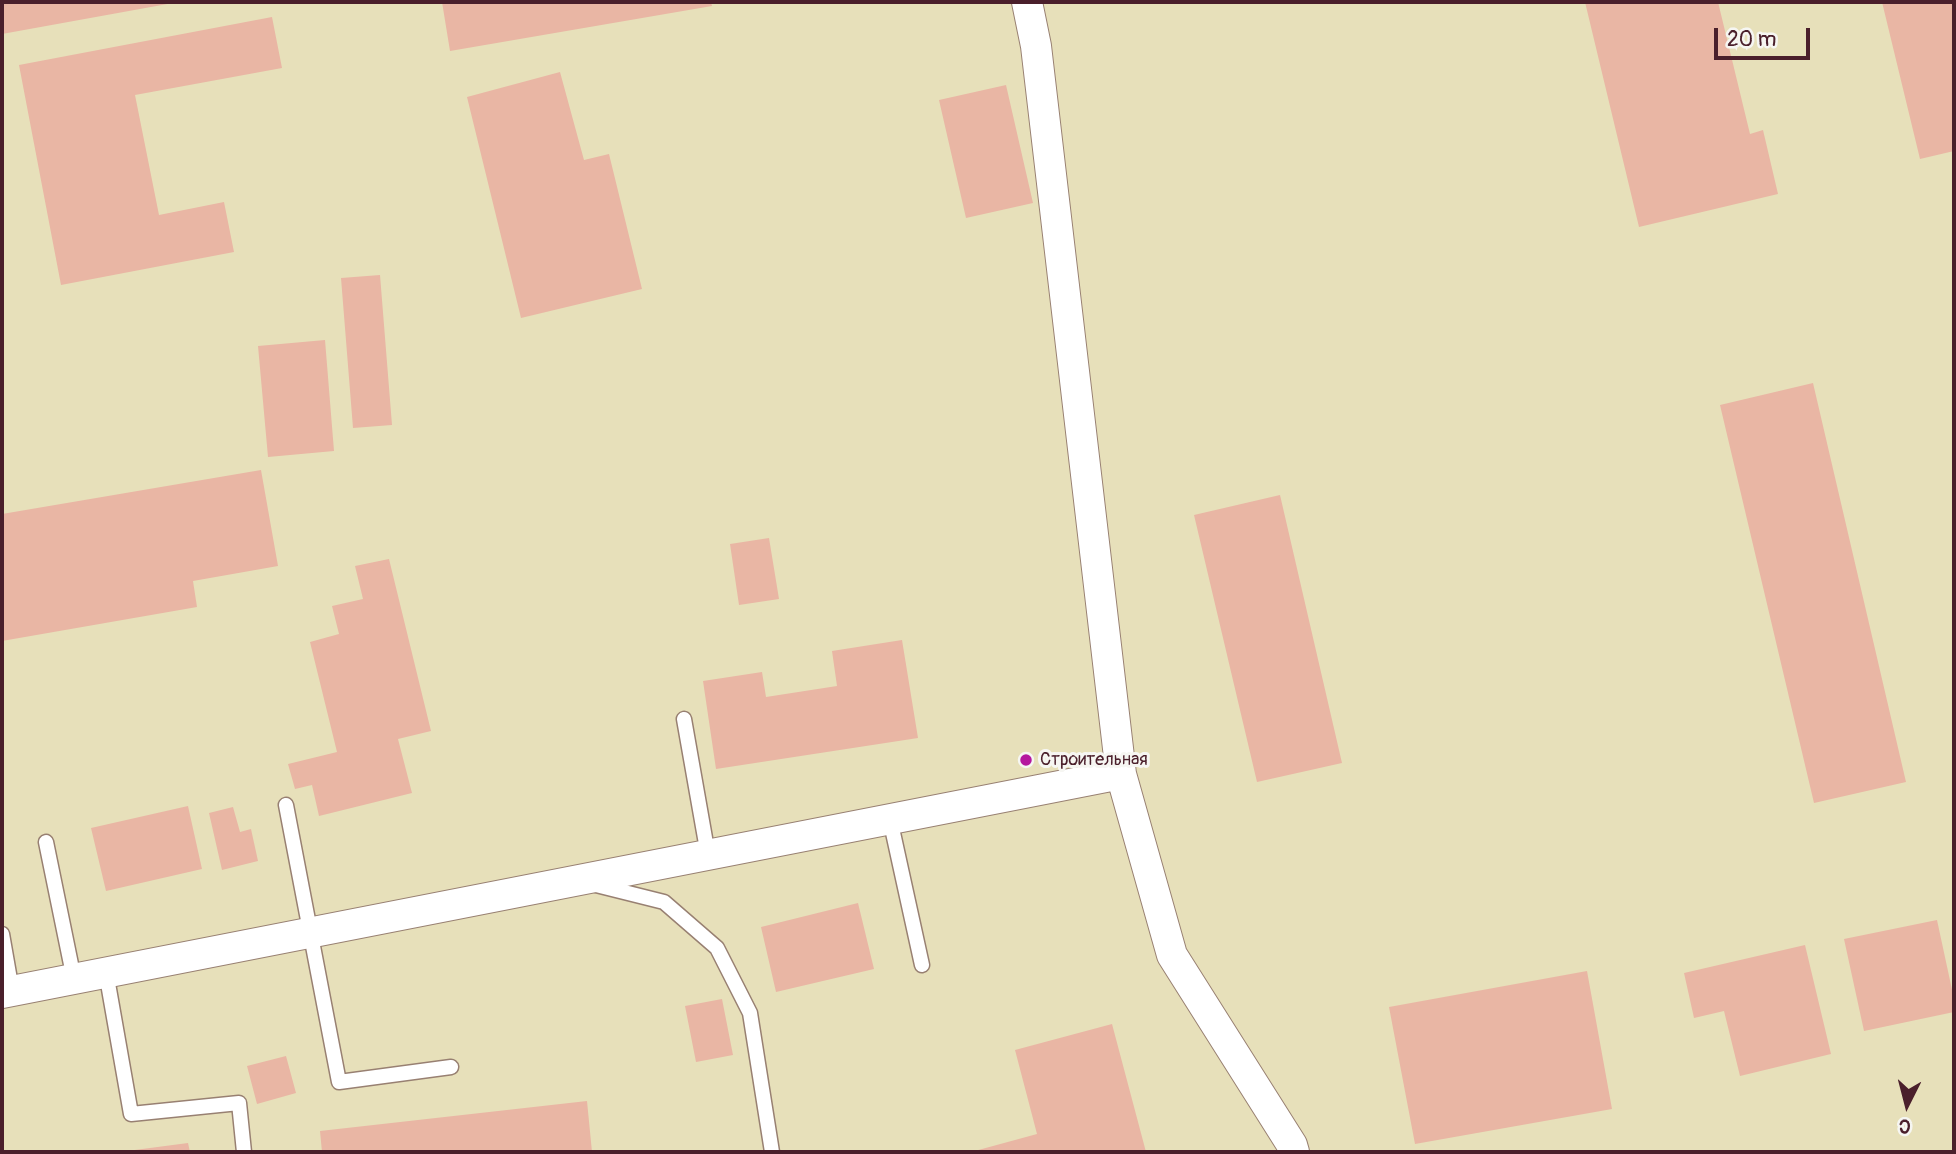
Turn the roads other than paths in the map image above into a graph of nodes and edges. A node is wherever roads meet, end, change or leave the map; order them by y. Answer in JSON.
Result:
{"nodes":[{"id":1,"x":1027,"y":2,"type":"edge"},
{"id":2,"x":684,"y":719,"type":"dead end"},
{"id":3,"x":1121,"y":774,"type":"junction"},
{"id":4,"x":286,"y":805,"type":"dead end"},
{"id":5,"x":890,"y":819,"type":"junction"},
{"id":6,"x":46,"y":842,"type":"dead end"},
{"id":7,"x":708,"y":855,"type":"junction"},
{"id":8,"x":577,"y":880,"type":"junction"},
{"id":9,"x":309,"y":933,"type":"junction"},
{"id":10,"x":2,"y":934,"type":"edge"},
{"id":11,"x":922,"y":965,"type":"dead end"},
{"id":12,"x":106,"y":972,"type":"junction"},
{"id":13,"x":74,"y":979,"type":"junction"},
{"id":14,"x":7,"y":992,"type":"edge"},
{"id":15,"x":451,"y":1066,"type":"dead end"},
{"id":16,"x":244,"y":1152,"type":"edge"},
{"id":17,"x":772,"y":1152,"type":"edge"},
{"id":18,"x":1294,"y":1152,"type":"edge"}],
"edges":[{"from":1,"to":3,"type":"street"},
{"from":2,"to":7,"type":"lane"},
{"from":3,"to":5,"type":"street"},
{"from":3,"to":18,"type":"street"},
{"from":4,"to":9,"type":"lane"},
{"from":5,"to":7,"type":"street"},
{"from":5,"to":11,"type":"lane"},
{"from":6,"to":13,"type":"lane"},
{"from":7,"to":8,"type":"street"},
{"from":8,"to":9,"type":"street"},
{"from":8,"to":17,"type":"lane"},
{"from":9,"to":12,"type":"street"},
{"from":9,"to":15,"type":"lane"},
{"from":10,"to":14,"type":"lane"},
{"from":12,"to":13,"type":"street"},
{"from":12,"to":16,"type":"lane"},
{"from":13,"to":14,"type":"street"}]}
